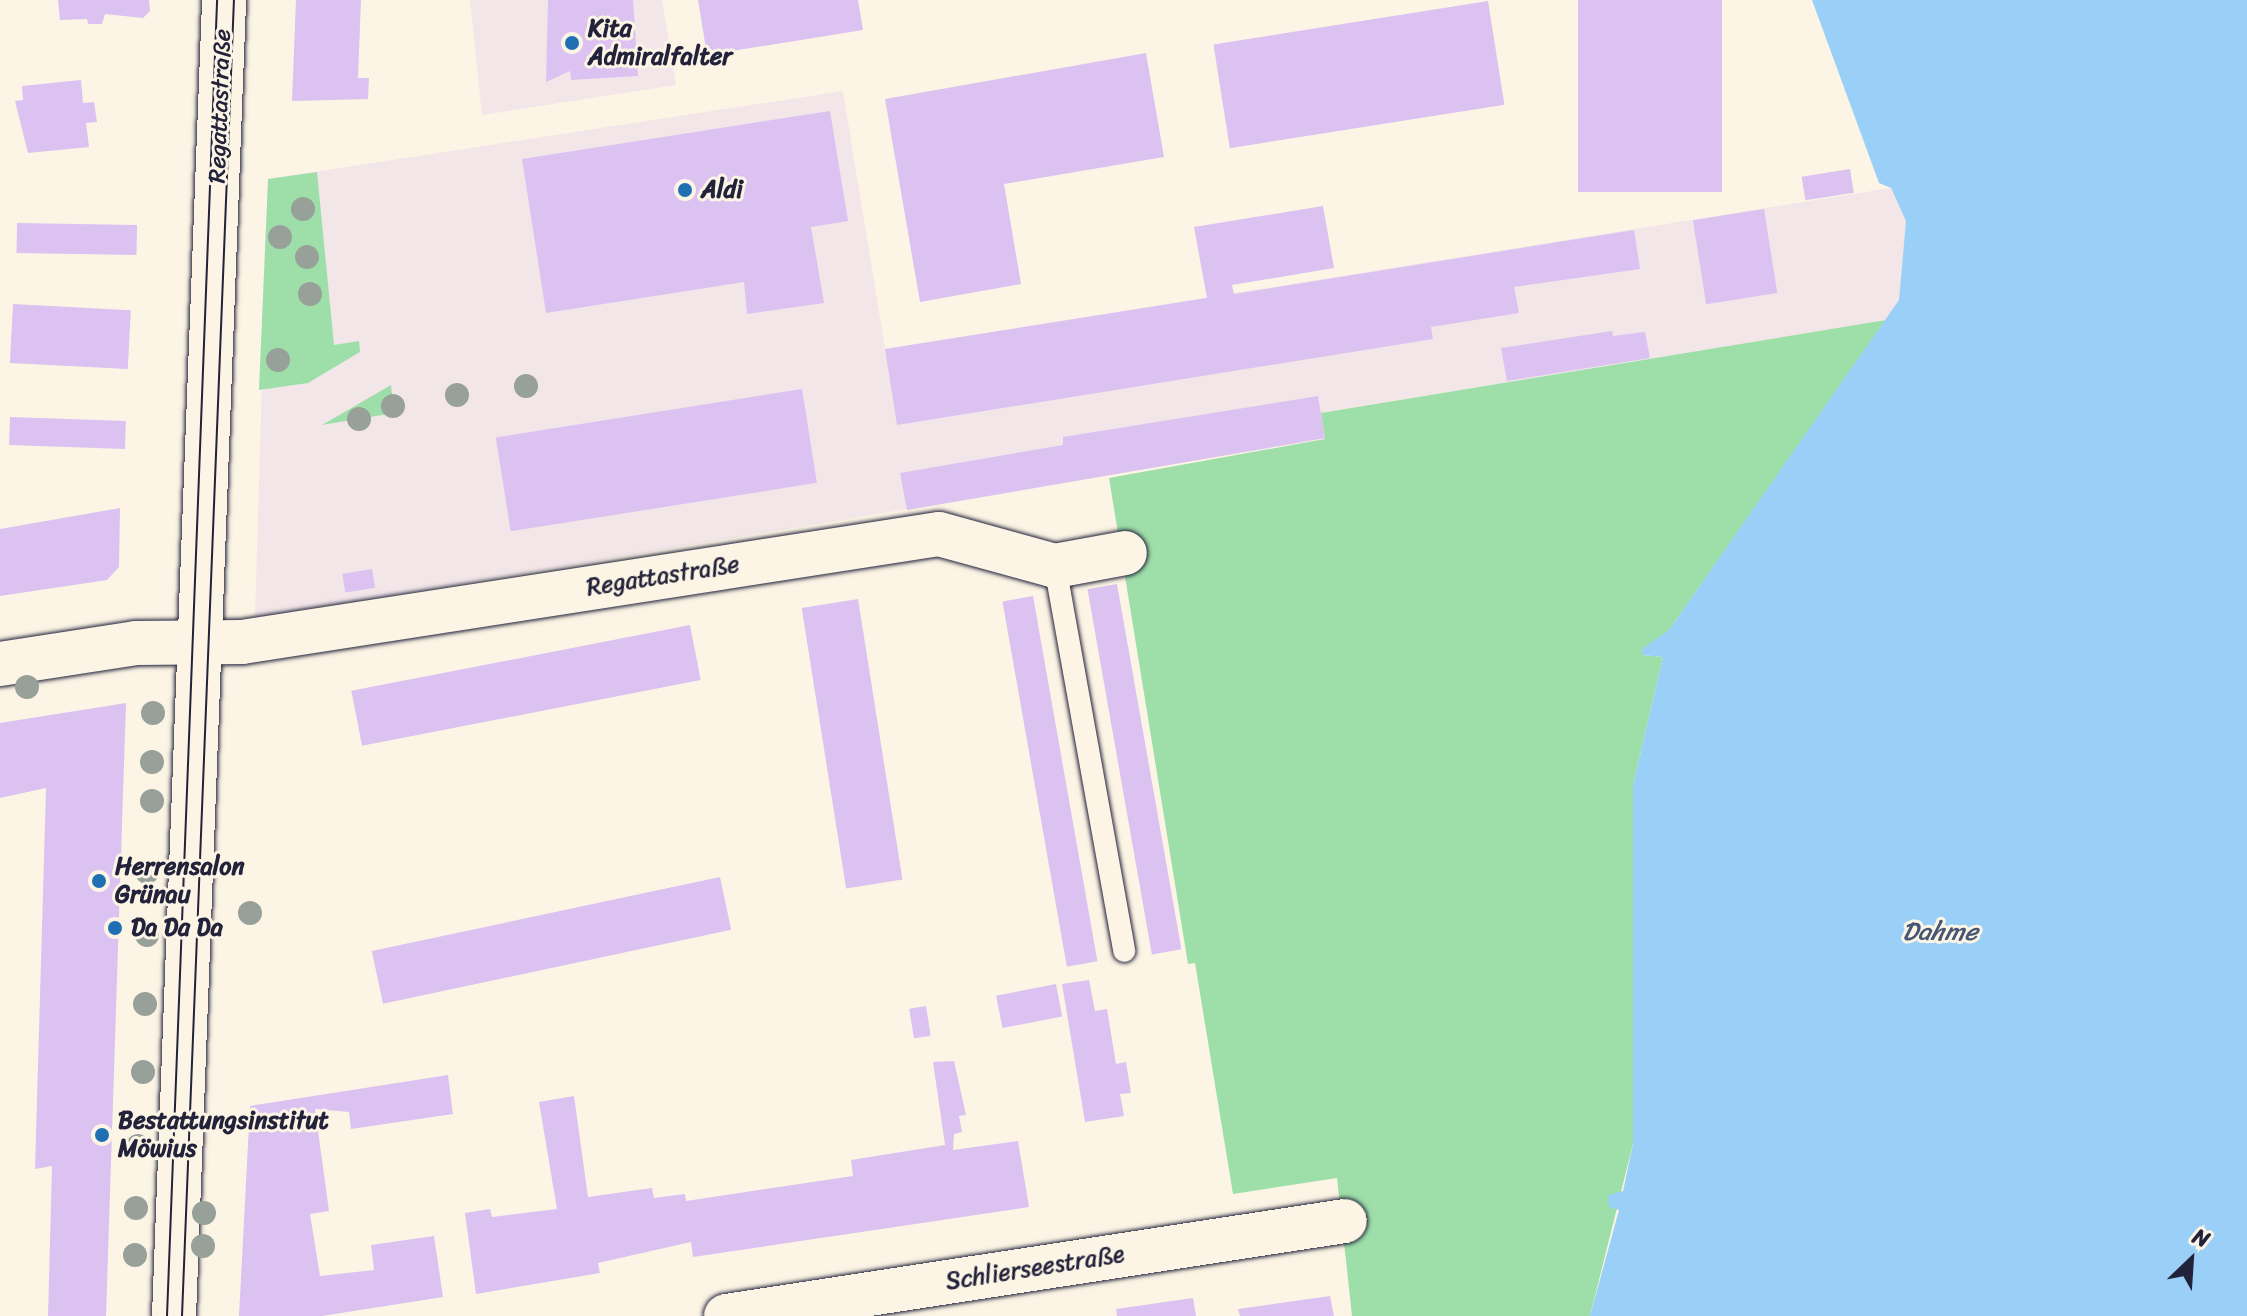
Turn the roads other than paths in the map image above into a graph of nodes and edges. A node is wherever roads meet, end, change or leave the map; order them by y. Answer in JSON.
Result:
{"nodes":[{"id":1,"x":224,"y":0,"type":"edge"},
{"id":2,"x":1125,"y":553,"type":"dead end"},
{"id":3,"x":1055,"y":566,"type":"junction"},
{"id":4,"x":197,"y":643,"type":"junction"},
{"id":5,"x":0,"y":664,"type":"edge"},
{"id":6,"x":1124,"y":951,"type":"dead end"},
{"id":7,"x":1345,"y":1221,"type":"dead end"},
{"id":8,"x":805,"y":1310,"type":"edge"},
{"id":9,"x":174,"y":1316,"type":"edge"},
{"id":10,"x":726,"y":1316,"type":"edge"}],
"edges":[{"from":1,"to":4,"type":"street","name":"Regattastraße"},
{"from":2,"to":3,"type":"street","name":"Regattastraße"},
{"from":3,"to":4,"type":"street","name":"Regattastraße"},
{"from":3,"to":6,"type":"lane"},
{"from":4,"to":5,"type":"street"},
{"from":4,"to":9,"type":"street","name":"Regattastraße"},
{"from":7,"to":8,"type":"street","name":"Schlierseestraße"},
{"from":8,"to":10,"type":"street","name":"Schlierseestraße"}]}
